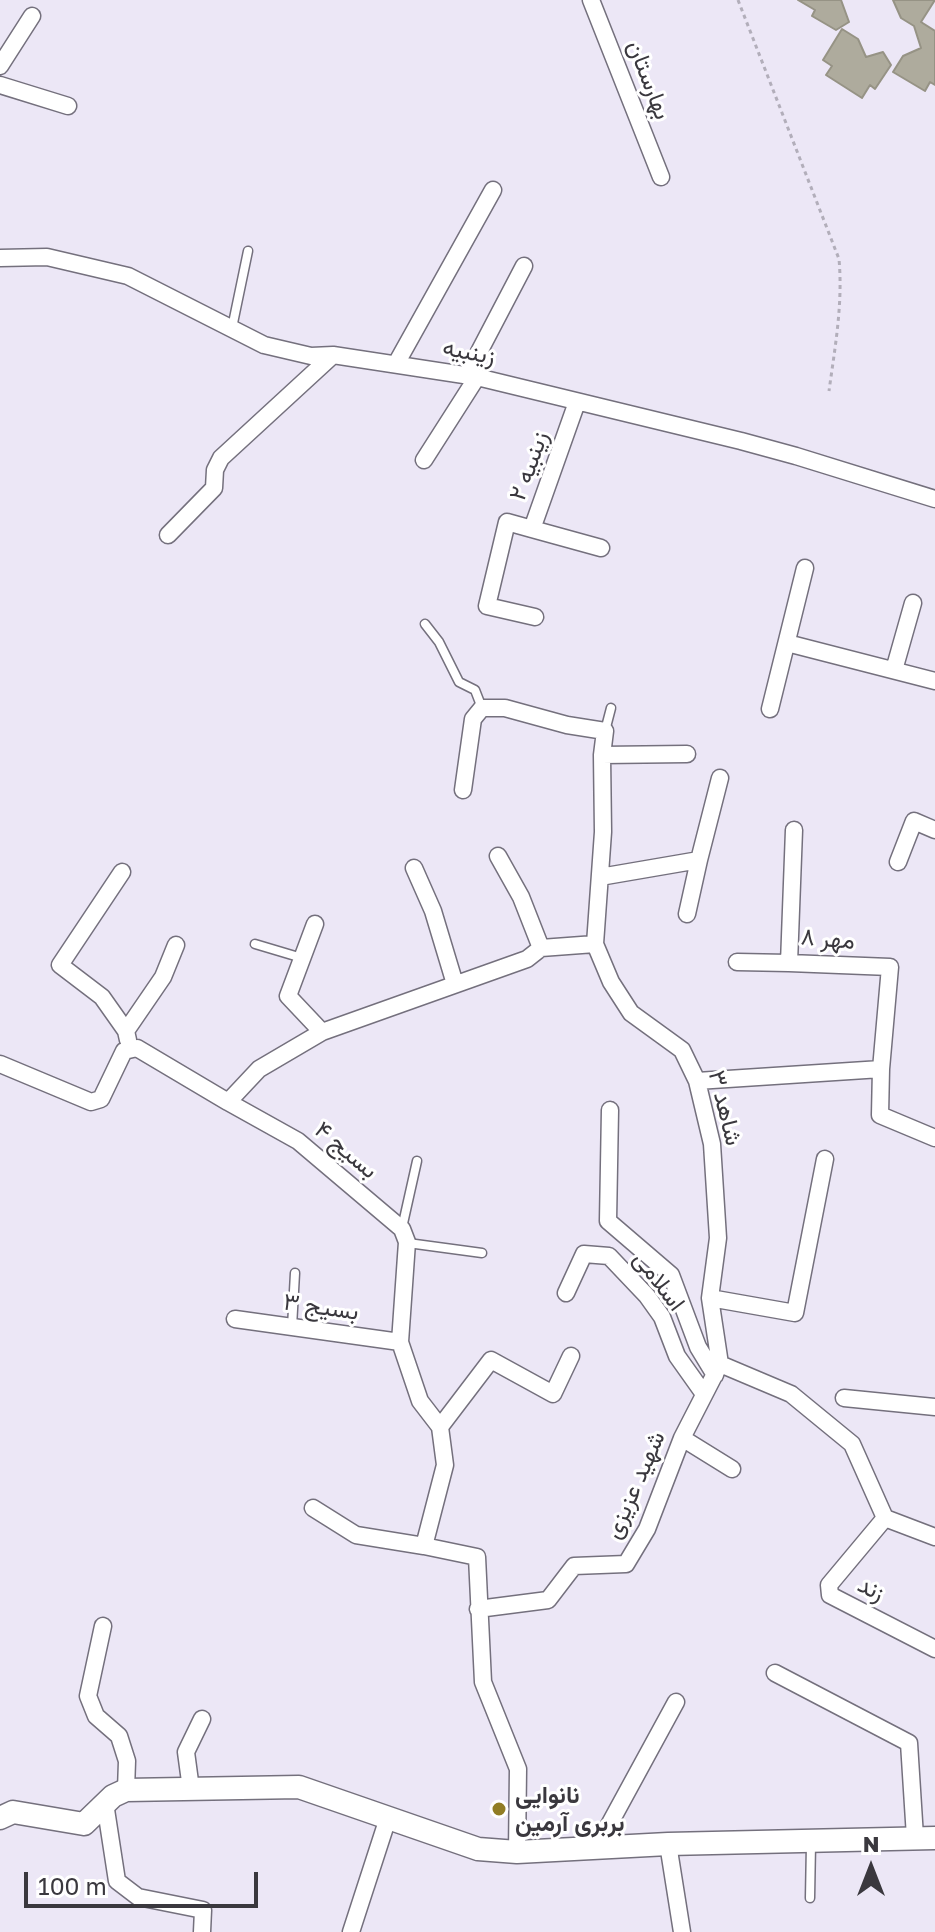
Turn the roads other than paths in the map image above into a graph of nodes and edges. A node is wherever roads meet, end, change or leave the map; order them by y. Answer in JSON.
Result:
{"nodes":[{"id":1,"x":591,"y":0,"type":"edge"},
{"id":2,"x":32,"y":16,"type":"dead end"},
{"id":3,"x":0,"y":66,"type":"edge"},
{"id":4,"x":0,"y":85,"type":"edge"},
{"id":5,"x":68,"y":106,"type":"dead end"},
{"id":6,"x":661,"y":177,"type":"dead end"},
{"id":7,"x":493,"y":190,"type":"dead end"},
{"id":8,"x":248,"y":251,"type":"dead end"},
{"id":9,"x":0,"y":258,"type":"edge"},
{"id":10,"x":524,"y":266,"type":"dead end"},
{"id":11,"x":232,"y":329,"type":"junction"},
{"id":12,"x":333,"y":355,"type":"junction"},
{"id":13,"x":396,"y":364,"type":"junction"},
{"id":14,"x":472,"y":376,"type":"junction"},
{"id":15,"x":577,"y":402,"type":"junction"},
{"id":16,"x":424,"y":460,"type":"dead end"},
{"id":17,"x":935,"y":499,"type":"edge"},
{"id":18,"x":532,"y":529,"type":"junction"},
{"id":19,"x":168,"y":535,"type":"dead end"},
{"id":20,"x":601,"y":548,"type":"dead end"},
{"id":21,"x":805,"y":568,"type":"dead end"},
{"id":22,"x":913,"y":603,"type":"dead end"},
{"id":23,"x":535,"y":617,"type":"dead end"},
{"id":24,"x":425,"y":624,"type":"dead end"},
{"id":25,"x":787,"y":643,"type":"junction"},
{"id":26,"x":894,"y":670,"type":"junction"},
{"id":27,"x":935,"y":681,"type":"edge"},
{"id":28,"x":482,"y":708,"type":"junction"},
{"id":29,"x":611,"y":708,"type":"dead end"},
{"id":30,"x":770,"y":709,"type":"dead end"},
{"id":31,"x":605,"y":731,"type":"junction"},
{"id":32,"x":687,"y":754,"type":"dead end"},
{"id":33,"x":602,"y":755,"type":"junction"},
{"id":34,"x":720,"y":778,"type":"dead end"},
{"id":35,"x":463,"y":790,"type":"dead end"},
{"id":36,"x":794,"y":830,"type":"dead end"},
{"id":37,"x":935,"y":830,"type":"edge"},
{"id":38,"x":498,"y":856,"type":"dead end"},
{"id":39,"x":699,"y":860,"type":"junction"},
{"id":40,"x":898,"y":862,"type":"dead end"},
{"id":41,"x":414,"y":868,"type":"dead end"},
{"id":42,"x":122,"y":872,"type":"dead end"},
{"id":43,"x":600,"y":877,"type":"junction"},
{"id":44,"x":687,"y":914,"type":"dead end"},
{"id":45,"x":315,"y":924,"type":"dead end"},
{"id":46,"x":255,"y":944,"type":"dead end"},
{"id":47,"x":595,"y":944,"type":"junction"},
{"id":48,"x":176,"y":945,"type":"dead end"},
{"id":49,"x":541,"y":948,"type":"junction"},
{"id":50,"x":302,"y":958,"type":"junction"},
{"id":51,"x":737,"y":962,"type":"dead end"},
{"id":52,"x":789,"y":963,"type":"junction"},
{"id":53,"x":455,"y":984,"type":"junction"},
{"id":54,"x":126,"y":1031,"type":"junction"},
{"id":55,"x":322,"y":1032,"type":"junction"},
{"id":56,"x":130,"y":1050,"type":"junction"},
{"id":57,"x":0,"y":1064,"type":"edge"},
{"id":58,"x":881,"y":1069,"type":"junction"},
{"id":59,"x":697,"y":1081,"type":"junction"},
{"id":60,"x":228,"y":1102,"type":"junction"},
{"id":61,"x":610,"y":1110,"type":"dead end"},
{"id":62,"x":935,"y":1138,"type":"edge"},
{"id":63,"x":825,"y":1159,"type":"dead end"},
{"id":64,"x":417,"y":1161,"type":"dead end"},
{"id":65,"x":404,"y":1236,"type":"junction"},
{"id":66,"x":482,"y":1253,"type":"dead end"},
{"id":67,"x":295,"y":1273,"type":"dead end"},
{"id":68,"x":566,"y":1293,"type":"dead end"},
{"id":69,"x":710,"y":1298,"type":"junction"},
{"id":70,"x":235,"y":1319,"type":"dead end"},
{"id":71,"x":292,"y":1327,"type":"junction"},
{"id":72,"x":400,"y":1342,"type":"junction"},
{"id":73,"x":571,"y":1356,"type":"dead end"},
{"id":74,"x":718,"y":1369,"type":"junction"},
{"id":75,"x":704,"y":1394,"type":"junction"},
{"id":76,"x":844,"y":1398,"type":"dead end"},
{"id":77,"x":935,"y":1407,"type":"edge"},
{"id":78,"x":440,"y":1427,"type":"junction"},
{"id":79,"x":682,"y":1438,"type":"junction"},
{"id":80,"x":732,"y":1469,"type":"dead end"},
{"id":81,"x":313,"y":1508,"type":"dead end"},
{"id":82,"x":885,"y":1518,"type":"junction"},
{"id":83,"x":935,"y":1537,"type":"edge"},
{"id":84,"x":424,"y":1546,"type":"junction"},
{"id":85,"x":478,"y":1609,"type":"junction"},
{"id":86,"x":103,"y":1626,"type":"dead end"},
{"id":87,"x":935,"y":1649,"type":"edge"},
{"id":88,"x":775,"y":1673,"type":"dead end"},
{"id":89,"x":676,"y":1702,"type":"dead end"},
{"id":90,"x":202,"y":1719,"type":"dead end"},
{"id":91,"x":191,"y":1789,"type":"junction"},
{"id":92,"x":126,"y":1790,"type":"junction"},
{"id":93,"x":105,"y":1803,"type":"junction"},
{"id":94,"x":0,"y":1818,"type":"edge"},
{"id":95,"x":388,"y":1818,"type":"junction"},
{"id":96,"x":925,"y":1837,"type":"edge"},
{"id":97,"x":811,"y":1840,"type":"junction"},
{"id":98,"x":668,"y":1844,"type":"junction"},
{"id":99,"x":597,"y":1847,"type":"junction"},
{"id":100,"x":517,"y":1852,"type":"junction"},
{"id":101,"x":810,"y":1898,"type":"dead end"},
{"id":102,"x":202,"y":1932,"type":"edge"},
{"id":103,"x":351,"y":1932,"type":"edge"},
{"id":104,"x":682,"y":1932,"type":"edge"}],
"edges":[{"from":1,"to":6,"type":"street","name":"بهارستان"},
{"from":2,"to":3,"type":"street"},
{"from":4,"to":5,"type":"street"},
{"from":7,"to":13,"type":"street"},
{"from":8,"to":11,"type":"lane"},
{"from":9,"to":11,"type":"street","name":"زینبیه"},
{"from":10,"to":14,"type":"street"},
{"from":11,"to":12,"type":"street","name":"زینبیه"},
{"from":12,"to":13,"type":"street","name":"زینبیه"},
{"from":12,"to":19,"type":"street"},
{"from":13,"to":14,"type":"street","name":"زینبیه"},
{"from":14,"to":15,"type":"street","name":"زینبیه"},
{"from":14,"to":16,"type":"street"},
{"from":15,"to":17,"type":"street","name":"زینبیه"},
{"from":15,"to":18,"type":"street","name":"زینبیه ۲"},
{"from":18,"to":20,"type":"street"},
{"from":18,"to":23,"type":"street","name":"زینبیه ۲"},
{"from":21,"to":25,"type":"street"},
{"from":22,"to":26,"type":"street"},
{"from":24,"to":28,"type":"lane"},
{"from":25,"to":26,"type":"street"},
{"from":25,"to":30,"type":"street"},
{"from":26,"to":27,"type":"street"},
{"from":28,"to":31,"type":"street"},
{"from":28,"to":35,"type":"street"},
{"from":29,"to":31,"type":"lane"},
{"from":31,"to":33,"type":"street","name":"شاهد ۳"},
{"from":32,"to":33,"type":"street"},
{"from":33,"to":43,"type":"street","name":"شاهد ۳"},
{"from":34,"to":39,"type":"street"},
{"from":36,"to":52,"type":"street","name":"مهر ۸"},
{"from":37,"to":40,"type":"street"},
{"from":38,"to":49,"type":"street"},
{"from":39,"to":43,"type":"street"},
{"from":39,"to":44,"type":"street"},
{"from":41,"to":53,"type":"street"},
{"from":42,"to":54,"type":"street"},
{"from":43,"to":47,"type":"street","name":"شاهد ۳"},
{"from":45,"to":50,"type":"street"},
{"from":46,"to":50,"type":"lane"},
{"from":47,"to":49,"type":"street"},
{"from":47,"to":59,"type":"street","name":"شاهد ۳"},
{"from":48,"to":54,"type":"street"},
{"from":49,"to":53,"type":"street"},
{"from":50,"to":55,"type":"street"},
{"from":51,"to":52,"type":"street"},
{"from":52,"to":58,"type":"street","name":"مهر ۸"},
{"from":53,"to":55,"type":"street"},
{"from":54,"to":56,"type":"street"},
{"from":55,"to":60,"type":"street"},
{"from":56,"to":57,"type":"street"},
{"from":56,"to":60,"type":"street","name":"بسیج ۴"},
{"from":58,"to":59,"type":"street"},
{"from":58,"to":62,"type":"street"},
{"from":59,"to":69,"type":"street","name":"شاهد ۳"},
{"from":60,"to":65,"type":"street","name":"بسیج ۴"},
{"from":61,"to":74,"type":"street"},
{"from":63,"to":69,"type":"street"},
{"from":64,"to":65,"type":"lane"},
{"from":65,"to":66,"type":"lane"},
{"from":65,"to":72,"type":"street"},
{"from":67,"to":71,"type":"lane"},
{"from":68,"to":75,"type":"street","name":"اسلامی"},
{"from":69,"to":74,"type":"street","name":"شاهد ۳"},
{"from":70,"to":71,"type":"street","name":"بسیج ۳"},
{"from":71,"to":72,"type":"street","name":"بسیج ۳"},
{"from":72,"to":78,"type":"street"},
{"from":73,"to":78,"type":"street"},
{"from":74,"to":75,"type":"street","name":"شهید عزیزی"},
{"from":74,"to":82,"type":"street"},
{"from":75,"to":79,"type":"street","name":"شهید عزیزی"},
{"from":76,"to":77,"type":"street"},
{"from":78,"to":84,"type":"street"},
{"from":79,"to":80,"type":"street"},
{"from":79,"to":85,"type":"street","name":"شهید عزیزی"},
{"from":81,"to":84,"type":"street"},
{"from":82,"to":83,"type":"street"},
{"from":82,"to":87,"type":"street","name":"زند"},
{"from":84,"to":85,"type":"street"},
{"from":85,"to":100,"type":"street"},
{"from":86,"to":92,"type":"street"},
{"from":88,"to":96,"type":"street"},
{"from":89,"to":99,"type":"street"},
{"from":90,"to":91,"type":"street"},
{"from":91,"to":92,"type":"street"},
{"from":91,"to":95,"type":"street"},
{"from":92,"to":93,"type":"street"},
{"from":93,"to":94,"type":"street"},
{"from":93,"to":102,"type":"street"},
{"from":95,"to":100,"type":"street"},
{"from":95,"to":103,"type":"street"},
{"from":96,"to":97,"type":"street"},
{"from":97,"to":98,"type":"street"},
{"from":97,"to":101,"type":"lane"},
{"from":98,"to":99,"type":"street"},
{"from":98,"to":104,"type":"street"},
{"from":99,"to":100,"type":"street"}]}
